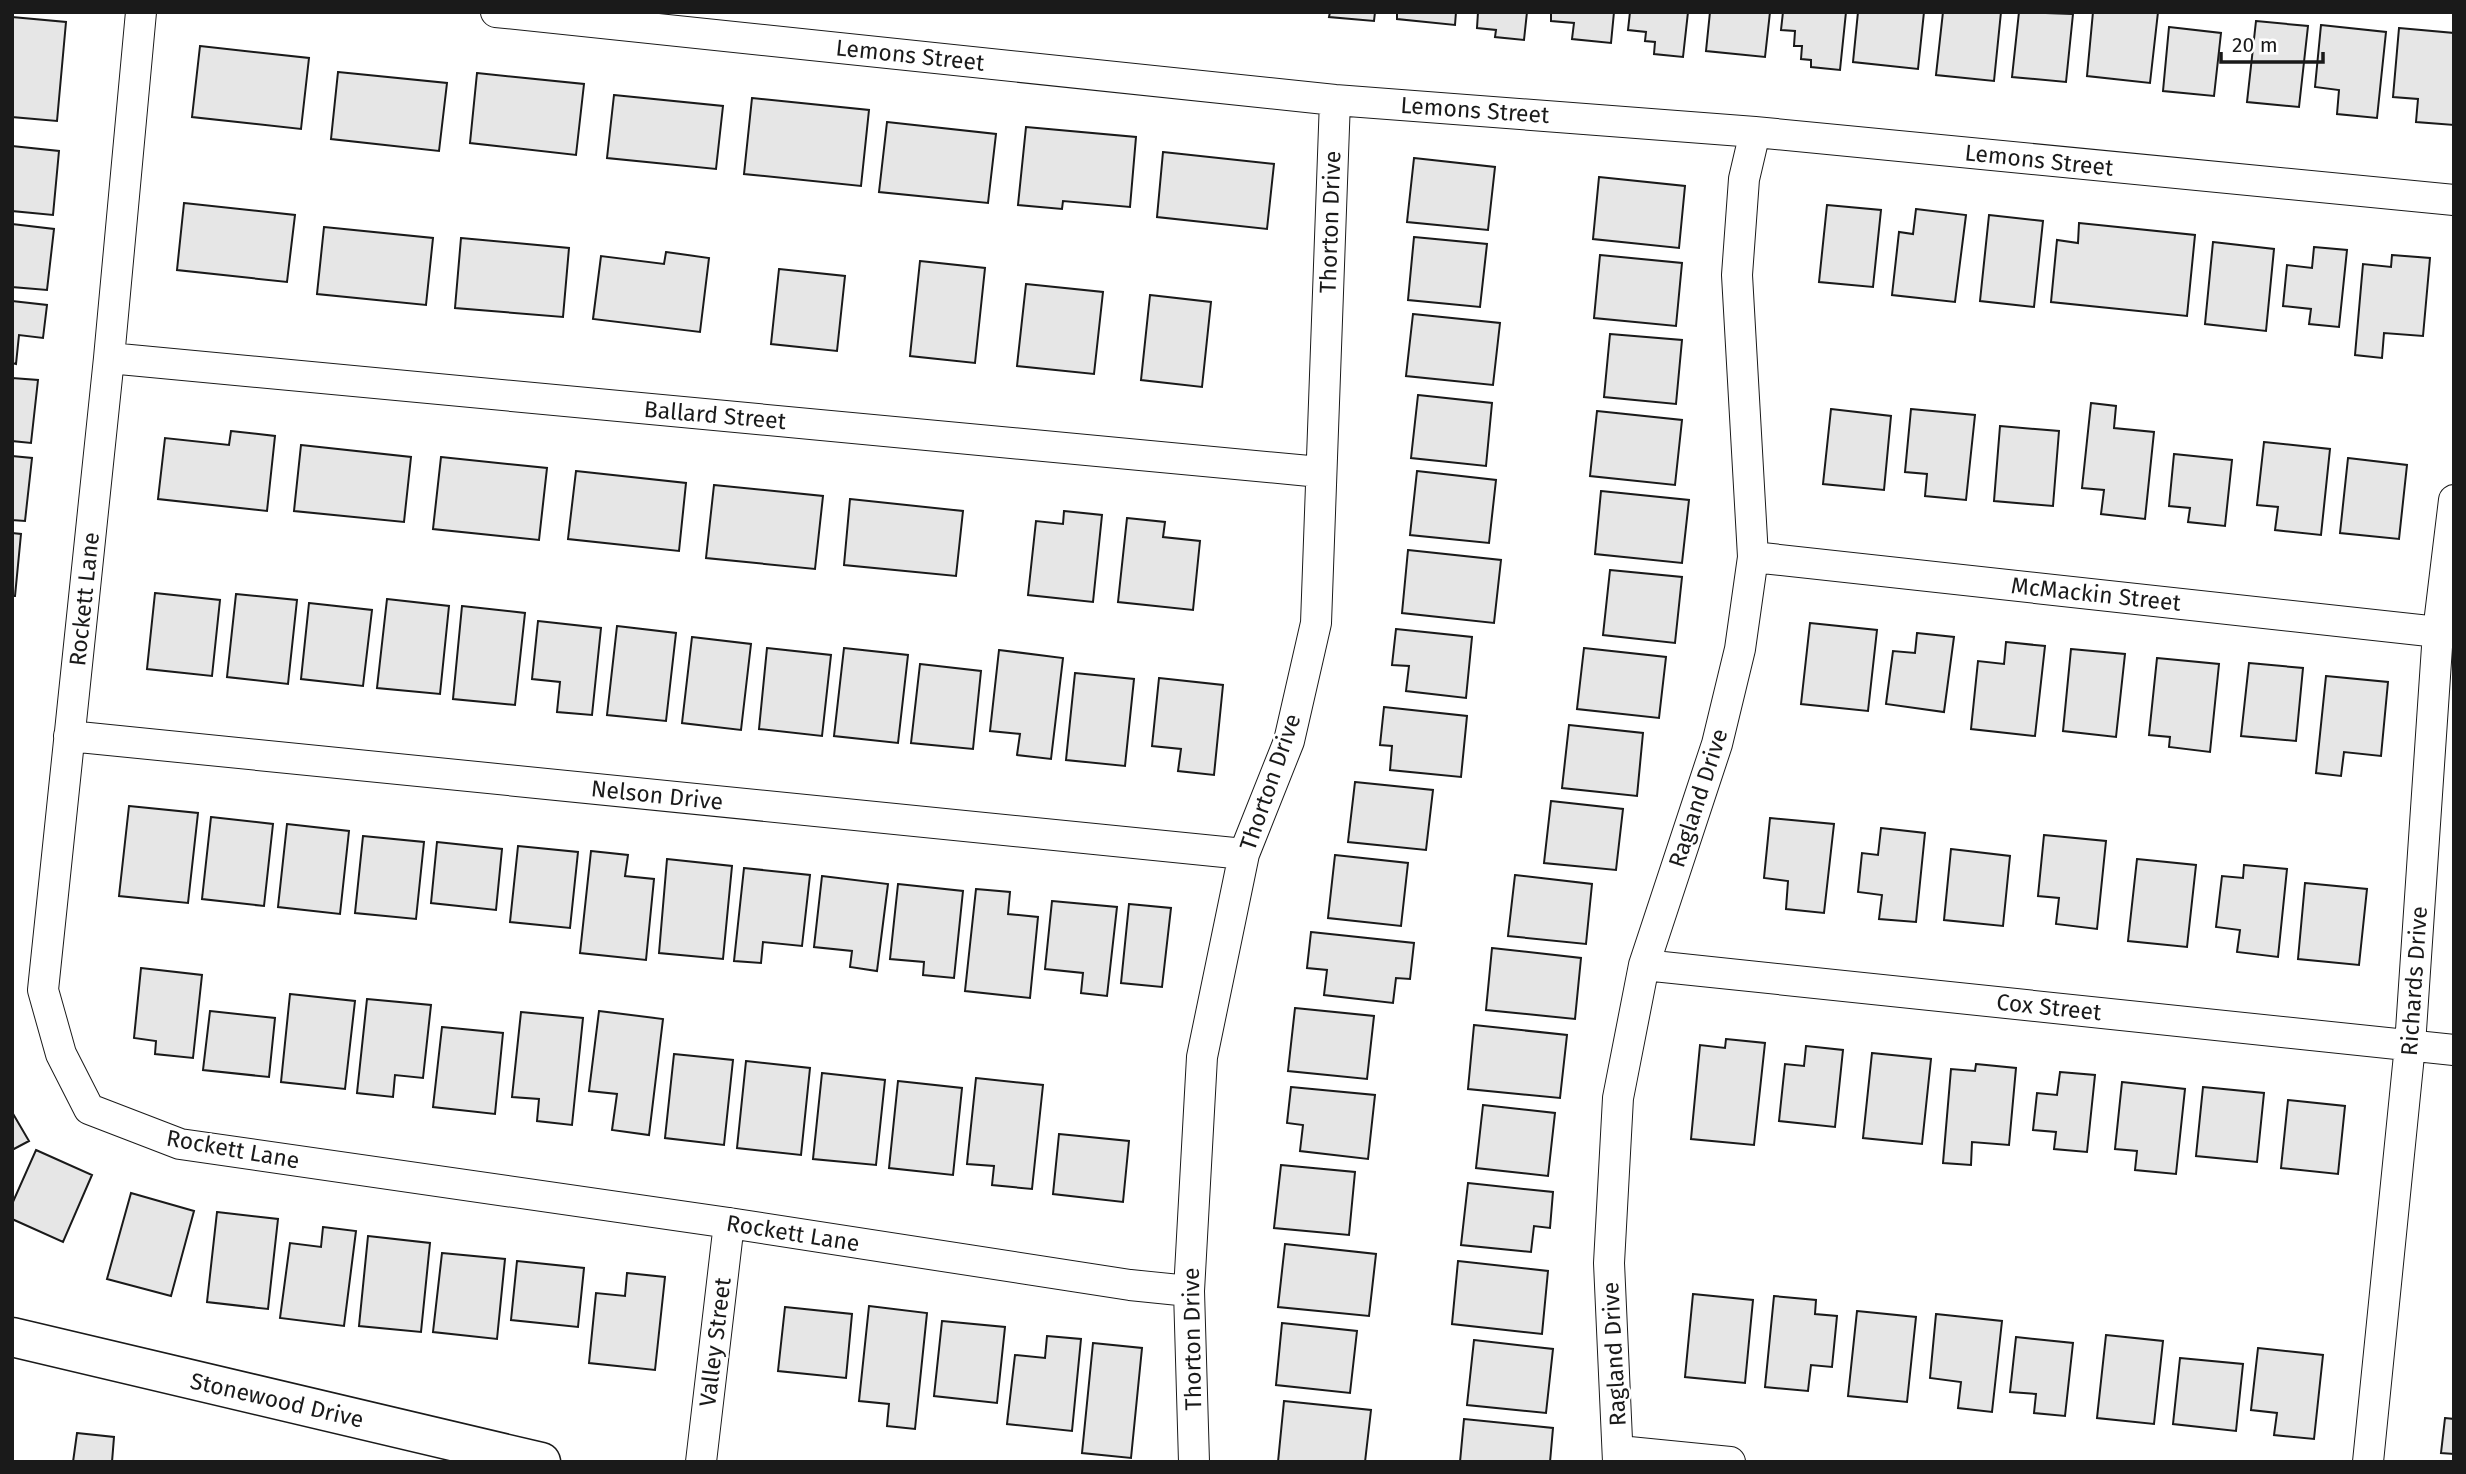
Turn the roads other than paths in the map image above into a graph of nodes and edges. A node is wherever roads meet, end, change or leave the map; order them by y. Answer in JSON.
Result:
{"nodes":[{"id":1,"x":141,"y":12,"type":"edge"},
{"id":2,"x":496,"y":12,"type":"edge"},
{"id":3,"x":1335,"y":100,"type":"junction"},
{"id":4,"x":1755,"y":132,"type":"junction"},
{"id":5,"x":2454,"y":200,"type":"edge"},
{"id":6,"x":109,"y":358,"type":"junction"},
{"id":7,"x":1320,"y":472,"type":"junction"},
{"id":8,"x":2454,"y":500,"type":"edge"},
{"id":9,"x":1753,"y":557,"type":"junction"},
{"id":10,"x":2438,"y":632,"type":"junction"},
{"id":11,"x":69,"y":736,"type":"junction"},
{"id":12,"x":1244,"y":854,"type":"junction"},
{"id":13,"x":1644,"y":965,"type":"junction"},
{"id":14,"x":2410,"y":1045,"type":"junction"},
{"id":15,"x":2454,"y":1050,"type":"edge"},
{"id":16,"x":729,"y":1223,"type":"junction"},
{"id":17,"x":1189,"y":1291,"type":"junction"},
{"id":18,"x":12,"y":1338,"type":"edge"},
{"id":19,"x":1619,"y":1456,"type":"edge"},
{"id":20,"x":541,"y":1462,"type":"edge"},
{"id":21,"x":701,"y":1462,"type":"edge"},
{"id":22,"x":1194,"y":1462,"type":"edge"},
{"id":23,"x":1730,"y":1462,"type":"edge"},
{"id":24,"x":2368,"y":1462,"type":"edge"}],
"edges":[{"from":1,"to":6,"type":"street","name":"Rockett Lane"},
{"from":2,"to":3,"type":"street","name":"Lemons Street"},
{"from":3,"to":4,"type":"street","name":"Lemons Street"},
{"from":3,"to":7,"type":"street","name":"Thorton Drive"},
{"from":4,"to":5,"type":"street","name":"Lemons Street"},
{"from":4,"to":9,"type":"street","name":"Ragland Drive"},
{"from":6,"to":7,"type":"street","name":"Ballard Street"},
{"from":6,"to":11,"type":"street","name":"Rockett Lane"},
{"from":7,"to":12,"type":"street","name":"Thorton Drive"},
{"from":8,"to":10,"type":"street","name":"Richards Drive"},
{"from":9,"to":10,"type":"street","name":"McMackin Street"},
{"from":9,"to":13,"type":"street","name":"Ragland Drive"},
{"from":10,"to":14,"type":"street","name":"Richards Drive"},
{"from":11,"to":12,"type":"street","name":"Nelson Drive"},
{"from":11,"to":16,"type":"street","name":"Rockett Lane"},
{"from":12,"to":17,"type":"street","name":"Thorton Drive"},
{"from":13,"to":14,"type":"street","name":"Cox Street"},
{"from":13,"to":19,"type":"street","name":"Ragland Drive"},
{"from":14,"to":15,"type":"street","name":"Cox Street"},
{"from":14,"to":24,"type":"street","name":"Richards Drive"},
{"from":16,"to":17,"type":"street","name":"Rockett Lane"},
{"from":16,"to":21,"type":"street","name":"Valley Street"},
{"from":17,"to":22,"type":"street","name":"Thorton Drive"},
{"from":18,"to":20,"type":"street","name":"Stonewood Drive"},
{"from":19,"to":23,"type":"street"}]}
